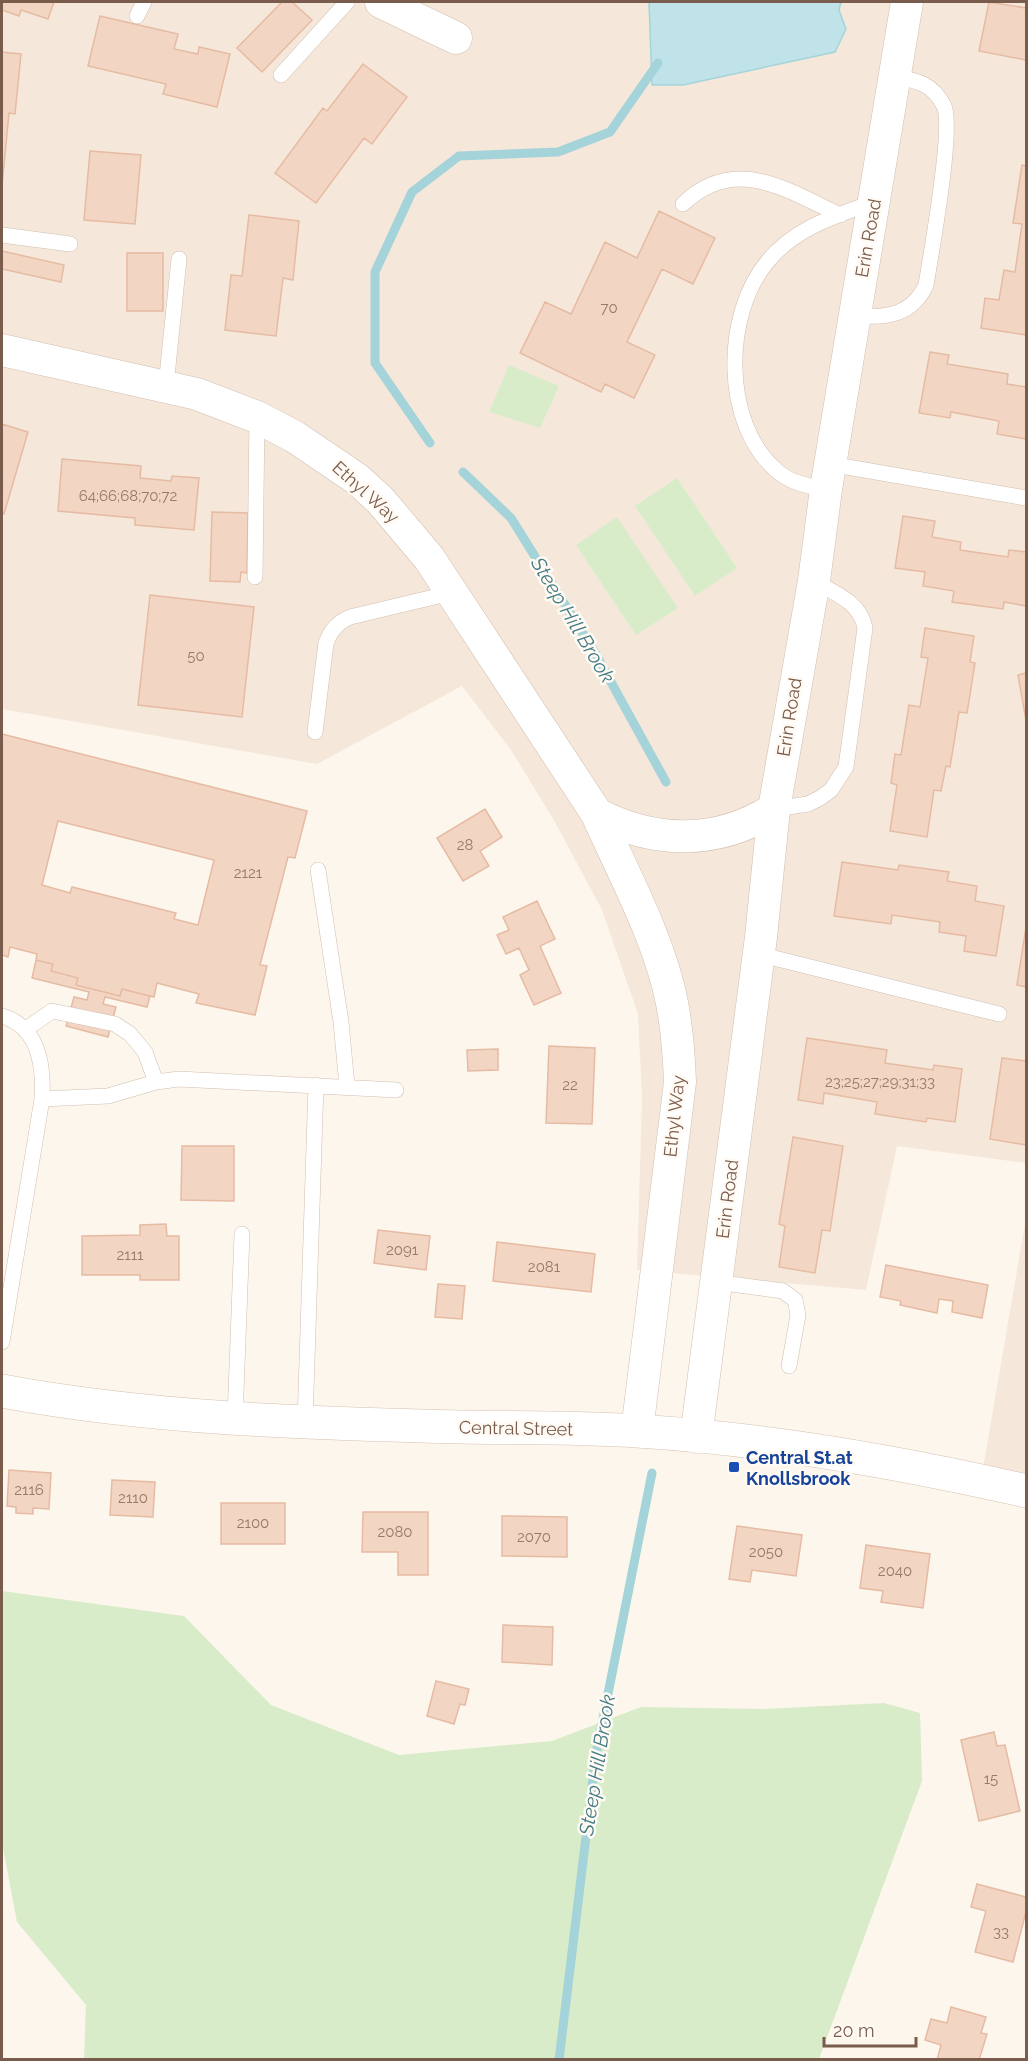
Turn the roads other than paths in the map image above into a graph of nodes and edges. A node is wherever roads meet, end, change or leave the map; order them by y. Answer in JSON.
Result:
{"nodes":[{"id":1,"x":144,"y":2,"type":"edge"},
{"id":2,"x":347,"y":2,"type":"edge"},
{"id":3,"x":381,"y":2,"type":"edge"},
{"id":4,"x":907,"y":2,"type":"edge"},
{"id":5,"x":136,"y":16,"type":"dead end"},
{"id":6,"x":456,"y":38,"type":"dead end"},
{"id":7,"x":281,"y":75,"type":"dead end"},
{"id":8,"x":895,"y":77,"type":"junction"},
{"id":9,"x":874,"y":202,"type":"junction"},
{"id":10,"x":683,"y":204,"type":"dead end"},
{"id":11,"x":840,"y":215,"type":"junction"},
{"id":12,"x":2,"y":235,"type":"edge"},
{"id":13,"x":70,"y":244,"type":"dead end"},
{"id":14,"x":179,"y":259,"type":"dead end"},
{"id":15,"x":855,"y":315,"type":"junction"},
{"id":16,"x":2,"y":350,"type":"edge"},
{"id":17,"x":166,"y":386,"type":"junction"},
{"id":18,"x":257,"y":417,"type":"junction"},
{"id":19,"x":828,"y":477,"type":"junction"},
{"id":20,"x":1026,"y":498,"type":"edge"},
{"id":21,"x":255,"y":577,"type":"dead end"},
{"id":22,"x":814,"y":581,"type":"junction"},
{"id":23,"x":451,"y":593,"type":"junction"},
{"id":24,"x":315,"y":732,"type":"dead end"},
{"id":25,"x":774,"y":809,"type":"junction"},
{"id":26,"x":597,"y":814,"type":"junction"},
{"id":27,"x":318,"y":870,"type":"dead end"},
{"id":28,"x":758,"y":954,"type":"junction"},
{"id":29,"x":999,"y":1014,"type":"dead end"},
{"id":30,"x":2,"y":1016,"type":"edge"},
{"id":31,"x":26,"y":1029,"type":"junction"},
{"id":32,"x":156,"y":1082,"type":"junction"},
{"id":33,"x":316,"y":1085,"type":"junction"},
{"id":34,"x":347,"y":1086,"type":"junction"},
{"id":35,"x":396,"y":1090,"type":"dead end"},
{"id":36,"x":42,"y":1099,"type":"junction"},
{"id":37,"x":242,"y":1234,"type":"dead end"},
{"id":38,"x":716,"y":1282,"type":"junction"},
{"id":39,"x":2,"y":1342,"type":"edge"},
{"id":40,"x":789,"y":1366,"type":"dead end"},
{"id":41,"x":2,"y":1391,"type":"edge"},
{"id":42,"x":235,"y":1419,"type":"junction"},
{"id":43,"x":305,"y":1422,"type":"junction"},
{"id":44,"x":637,"y":1431,"type":"junction"},
{"id":45,"x":696,"y":1437,"type":"junction"},
{"id":46,"x":1026,"y":1491,"type":"edge"}],
"edges":[{"from":1,"to":5,"type":"lane"},
{"from":2,"to":7,"type":"lane"},
{"from":3,"to":6,"type":"street"},
{"from":4,"to":8,"type":"street","name":"Erin Road"},
{"from":8,"to":9,"type":"street","name":"Erin Road"},
{"from":8,"to":15,"type":"lane"},
{"from":9,"to":11,"type":"lane"},
{"from":9,"to":15,"type":"street","name":"Erin Road"},
{"from":10,"to":11,"type":"lane"},
{"from":11,"to":19,"type":"lane"},
{"from":12,"to":13,"type":"lane"},
{"from":14,"to":17,"type":"lane"},
{"from":15,"to":19,"type":"street","name":"Erin Road"},
{"from":16,"to":17,"type":"street","name":"Ethyl Way"},
{"from":17,"to":18,"type":"street","name":"Ethyl Way"},
{"from":18,"to":21,"type":"lane"},
{"from":18,"to":23,"type":"street","name":"Ethyl Way"},
{"from":19,"to":20,"type":"lane"},
{"from":19,"to":22,"type":"street","name":"Erin Road"},
{"from":22,"to":25,"type":"street","name":"Erin Road"},
{"from":22,"to":25,"type":"lane"},
{"from":23,"to":24,"type":"lane"},
{"from":23,"to":26,"type":"street","name":"Ethyl Way"},
{"from":25,"to":26,"type":"street"},
{"from":25,"to":28,"type":"street","name":"Erin Road"},
{"from":26,"to":44,"type":"street","name":"Ethyl Way"},
{"from":27,"to":34,"type":"lane"},
{"from":28,"to":29,"type":"lane"},
{"from":28,"to":38,"type":"street","name":"Erin Road"},
{"from":30,"to":31,"type":"lane"},
{"from":31,"to":32,"type":"lane"},
{"from":31,"to":36,"type":"lane"},
{"from":32,"to":33,"type":"lane"},
{"from":32,"to":36,"type":"lane"},
{"from":33,"to":34,"type":"lane"},
{"from":33,"to":43,"type":"lane"},
{"from":34,"to":35,"type":"lane"},
{"from":36,"to":39,"type":"lane"},
{"from":37,"to":42,"type":"lane"},
{"from":38,"to":40,"type":"lane"},
{"from":38,"to":45,"type":"street","name":"Erin Road"},
{"from":41,"to":42,"type":"main road","name":"Central Street"},
{"from":42,"to":43,"type":"main road","name":"Central Street"},
{"from":43,"to":44,"type":"main road","name":"Central Street"},
{"from":44,"to":45,"type":"main road","name":"Central Street"},
{"from":45,"to":46,"type":"main road","name":"Central Street"}]}
